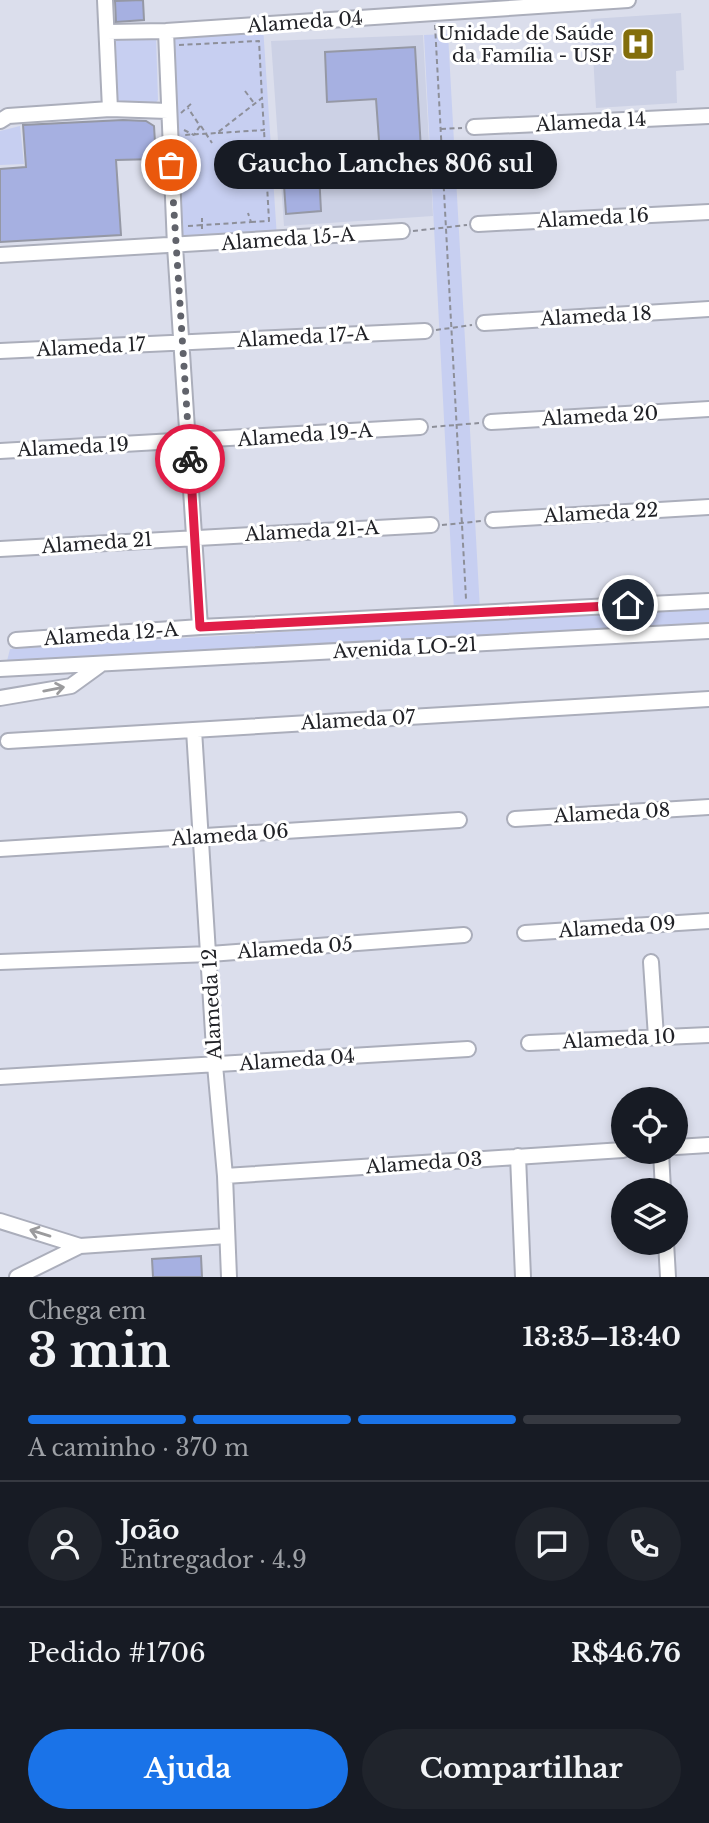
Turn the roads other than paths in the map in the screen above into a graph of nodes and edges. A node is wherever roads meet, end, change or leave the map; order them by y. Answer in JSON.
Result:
{"nodes":[{"id":1,"x":106,"y":0,"type":"edge"},
{"id":2,"x":628,"y":0,"type":"edge"},
{"id":3,"x":166,"y":31,"type":"junction"},
{"id":4,"x":107,"y":32,"type":"junction"},
{"id":5,"x":110,"y":109,"type":"junction"},
{"id":6,"x":171,"y":115,"type":"junction"},
{"id":7,"x":709,"y":116,"type":"edge"},
{"id":8,"x":3,"y":117,"type":"edge"},
{"id":9,"x":474,"y":127,"type":"road end"},
{"id":10,"x":709,"y":212,"type":"edge"},
{"id":11,"x":478,"y":223,"type":"road end"},
{"id":12,"x":402,"y":231,"type":"road end"},
{"id":13,"x":175,"y":246,"type":"junction"},
{"id":14,"x":0,"y":255,"type":"edge"},
{"id":15,"x":709,"y":309,"type":"edge"},
{"id":16,"x":484,"y":323,"type":"road end"},
{"id":17,"x":425,"y":331,"type":"road end"},
{"id":18,"x":182,"y":342,"type":"junction"},
{"id":19,"x":0,"y":351,"type":"edge"},
{"id":20,"x":709,"y":409,"type":"edge"},
{"id":21,"x":491,"y":422,"type":"road end"},
{"id":22,"x":420,"y":427,"type":"road end"},
{"id":23,"x":189,"y":442,"type":"junction"},
{"id":24,"x":0,"y":451,"type":"edge"},
{"id":25,"x":709,"y":507,"type":"edge"},
{"id":26,"x":493,"y":520,"type":"road end"},
{"id":27,"x":431,"y":526,"type":"road end"},
{"id":28,"x":193,"y":537,"type":"junction"},
{"id":29,"x":0,"y":549,"type":"edge"},
{"id":30,"x":709,"y":601,"type":"edge"},
{"id":31,"x":200,"y":627,"type":"junction"},
{"id":32,"x":709,"y":631,"type":"edge"},
{"id":33,"x":16,"y":640,"type":"dead end"},
{"id":34,"x":102,"y":664,"type":"junction"},
{"id":35,"x":0,"y":669,"type":"edge"},
{"id":36,"x":0,"y":698,"type":"edge"},
{"id":37,"x":709,"y":699,"type":"edge"},
{"id":38,"x":194,"y":730,"type":"junction"},
{"id":39,"x":8,"y":741,"type":"dead end"},
{"id":40,"x":709,"y":807,"type":"edge"},
{"id":41,"x":515,"y":818,"type":"dead end"},
{"id":42,"x":459,"y":820,"type":"dead end"},
{"id":43,"x":200,"y":838,"type":"junction"},
{"id":44,"x":0,"y":849,"type":"edge"},
{"id":45,"x":709,"y":921,"type":"edge"},
{"id":46,"x":525,"y":933,"type":"dead end"},
{"id":47,"x":464,"y":935,"type":"dead end"},
{"id":48,"x":210,"y":954,"type":"junction"},
{"id":49,"x":0,"y":962,"type":"edge"},
{"id":50,"x":651,"y":962,"type":"dead end"},
{"id":51,"x":709,"y":1035,"type":"edge"},
{"id":52,"x":656,"y":1037,"type":"junction"},
{"id":53,"x":529,"y":1044,"type":"dead end"},
{"id":54,"x":468,"y":1049,"type":"dead end"},
{"id":55,"x":215,"y":1065,"type":"junction"},
{"id":56,"x":0,"y":1077,"type":"edge"},
{"id":57,"x":709,"y":1145,"type":"edge"},
{"id":58,"x":688,"y":1146,"type":"edge"},
{"id":59,"x":611,"y":1151,"type":"edge"},
{"id":60,"x":518,"y":1156,"type":"junction"},
{"id":61,"x":225,"y":1176,"type":"junction"},
{"id":62,"x":0,"y":1221,"type":"edge"},
{"id":63,"x":226,"y":1236,"type":"junction"},
{"id":64,"x":79,"y":1246,"type":"junction"},
{"id":65,"x":667,"y":1255,"type":"edge"},
{"id":66,"x":17,"y":1277,"type":"edge"},
{"id":67,"x":229,"y":1277,"type":"edge"},
{"id":68,"x":523,"y":1277,"type":"edge"},
{"id":69,"x":668,"y":1277,"type":"edge"}],
"edges":[{"from":1,"to":4,"type":"street"},
{"from":2,"to":3,"type":"street","name":"Alameda 04"},
{"from":3,"to":4,"type":"street","name":"Alameda 04"},
{"from":3,"to":6,"type":"street"},
{"from":4,"to":5,"type":"street"},
{"from":5,"to":6,"type":"street"},
{"from":5,"to":8,"type":"street"},
{"from":6,"to":13,"type":"street"},
{"from":7,"to":9,"type":"street","name":"Alameda 14"},
{"from":10,"to":11,"type":"street","name":"Alameda 16"},
{"from":12,"to":13,"type":"street","name":"Alameda 15-A"},
{"from":13,"to":14,"type":"street","name":"Alameda 15-A"},
{"from":13,"to":18,"type":"street"},
{"from":15,"to":16,"type":"street","name":"Alameda 18"},
{"from":17,"to":18,"type":"street","name":"Alameda 17-A"},
{"from":18,"to":19,"type":"street","name":"Alameda 17"},
{"from":18,"to":23,"type":"street"},
{"from":20,"to":21,"type":"street","name":"Alameda 20"},
{"from":22,"to":23,"type":"street","name":"Alameda 19-A"},
{"from":23,"to":24,"type":"street","name":"Alameda 19"},
{"from":23,"to":28,"type":"street"},
{"from":25,"to":26,"type":"street","name":"Alameda 22"},
{"from":27,"to":28,"type":"street","name":"Alameda 21-A"},
{"from":28,"to":29,"type":"street","name":"Alameda 21"},
{"from":28,"to":31,"type":"street"},
{"from":30,"to":31,"type":"street","name":"Alameda 12-A"},
{"from":31,"to":33,"type":"street","name":"Alameda 12-A"},
{"from":32,"to":34,"type":"street","name":"Avenida LO-21"},
{"from":34,"to":35,"type":"street","name":"Avenida LO-21"},
{"from":36,"to":34,"type":"street","one_way":true},
{"from":37,"to":38,"type":"street","name":"Alameda 07"},
{"from":38,"to":39,"type":"street","name":"Alameda 07"},
{"from":38,"to":43,"type":"street","name":"Alameda 12"},
{"from":40,"to":41,"type":"street","name":"Alameda 08"},
{"from":42,"to":43,"type":"street","name":"Alameda 06"},
{"from":43,"to":44,"type":"street","name":"Alameda 06"},
{"from":43,"to":48,"type":"street","name":"Alameda 12"},
{"from":45,"to":46,"type":"street","name":"Alameda 09"},
{"from":47,"to":48,"type":"street","name":"Alameda 05"},
{"from":48,"to":49,"type":"street","name":"Alameda 05"},
{"from":48,"to":55,"type":"street","name":"Alameda 12"},
{"from":50,"to":52,"type":"street"},
{"from":51,"to":52,"type":"street","name":"Alameda 10"},
{"from":52,"to":53,"type":"street","name":"Alameda 10"},
{"from":54,"to":55,"type":"street","name":"Alameda 04"},
{"from":55,"to":56,"type":"street","name":"Alameda 04"},
{"from":55,"to":61,"type":"street","name":"Alameda 12"},
{"from":57,"to":58,"type":"street"},
{"from":59,"to":60,"type":"street","name":"Alameda 03"},
{"from":60,"to":61,"type":"street","name":"Alameda 03"},
{"from":60,"to":68,"type":"street"},
{"from":61,"to":63,"type":"street","name":"Alameda 12"},
{"from":64,"to":62,"type":"street","one_way":true},
{"from":63,"to":64,"type":"street"},
{"from":63,"to":67,"type":"street","name":"Alameda 12"},
{"from":64,"to":66,"type":"street"},
{"from":65,"to":69,"type":"street"}]}
